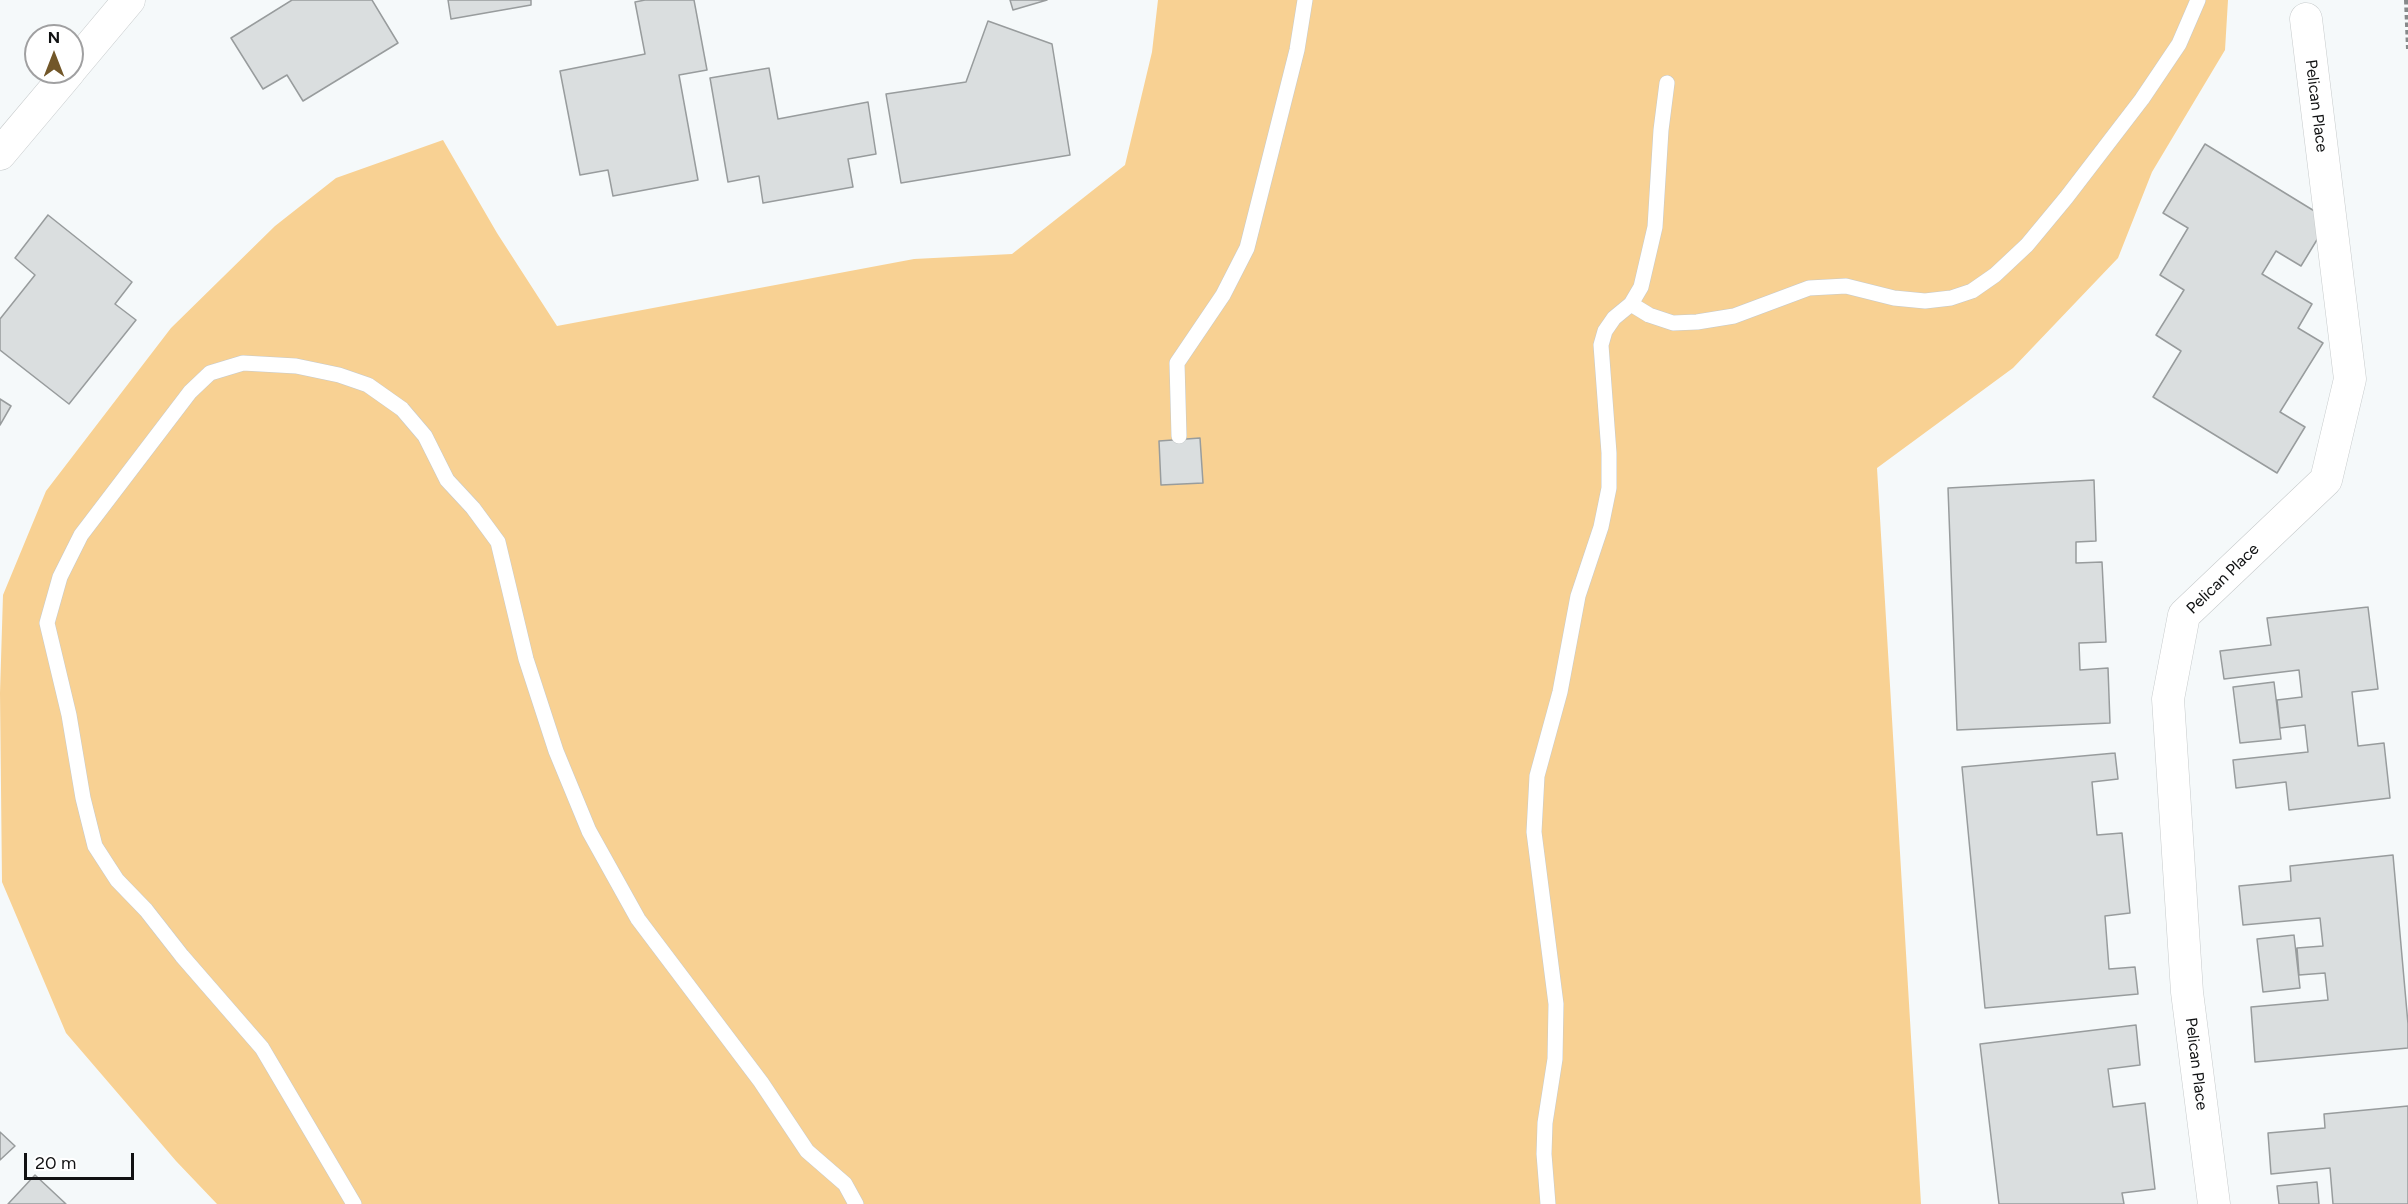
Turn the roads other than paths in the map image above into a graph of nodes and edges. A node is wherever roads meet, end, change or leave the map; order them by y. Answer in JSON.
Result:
{"nodes":[{"id":1,"x":129,"y":0,"type":"edge"},
{"id":2,"x":1305,"y":0,"type":"edge"},
{"id":3,"x":2198,"y":0,"type":"edge"},
{"id":4,"x":2306,"y":20,"type":"dead end"},
{"id":5,"x":84,"y":54,"type":"edge"},
{"id":6,"x":1667,"y":83,"type":"dead end"},
{"id":7,"x":59,"y":84,"type":"edge"},
{"id":8,"x":0,"y":154,"type":"edge"},
{"id":9,"x":1631,"y":304,"type":"junction"},
{"id":10,"x":1179,"y":436,"type":"dead end"},
{"id":11,"x":354,"y":1204,"type":"edge"},
{"id":12,"x":856,"y":1204,"type":"edge"},
{"id":13,"x":1548,"y":1204,"type":"edge"},
{"id":14,"x":2214,"y":1204,"type":"edge"}],
"edges":[{"from":1,"to":5,"type":"street"},
{"from":2,"to":10,"type":"lane"},
{"from":3,"to":9,"type":"lane"},
{"from":4,"to":14,"type":"street","name":"Pelican Place"},
{"from":6,"to":9,"type":"lane"},
{"from":7,"to":8,"type":"street"},
{"from":9,"to":13,"type":"lane"},
{"from":11,"to":12,"type":"lane"}]}
